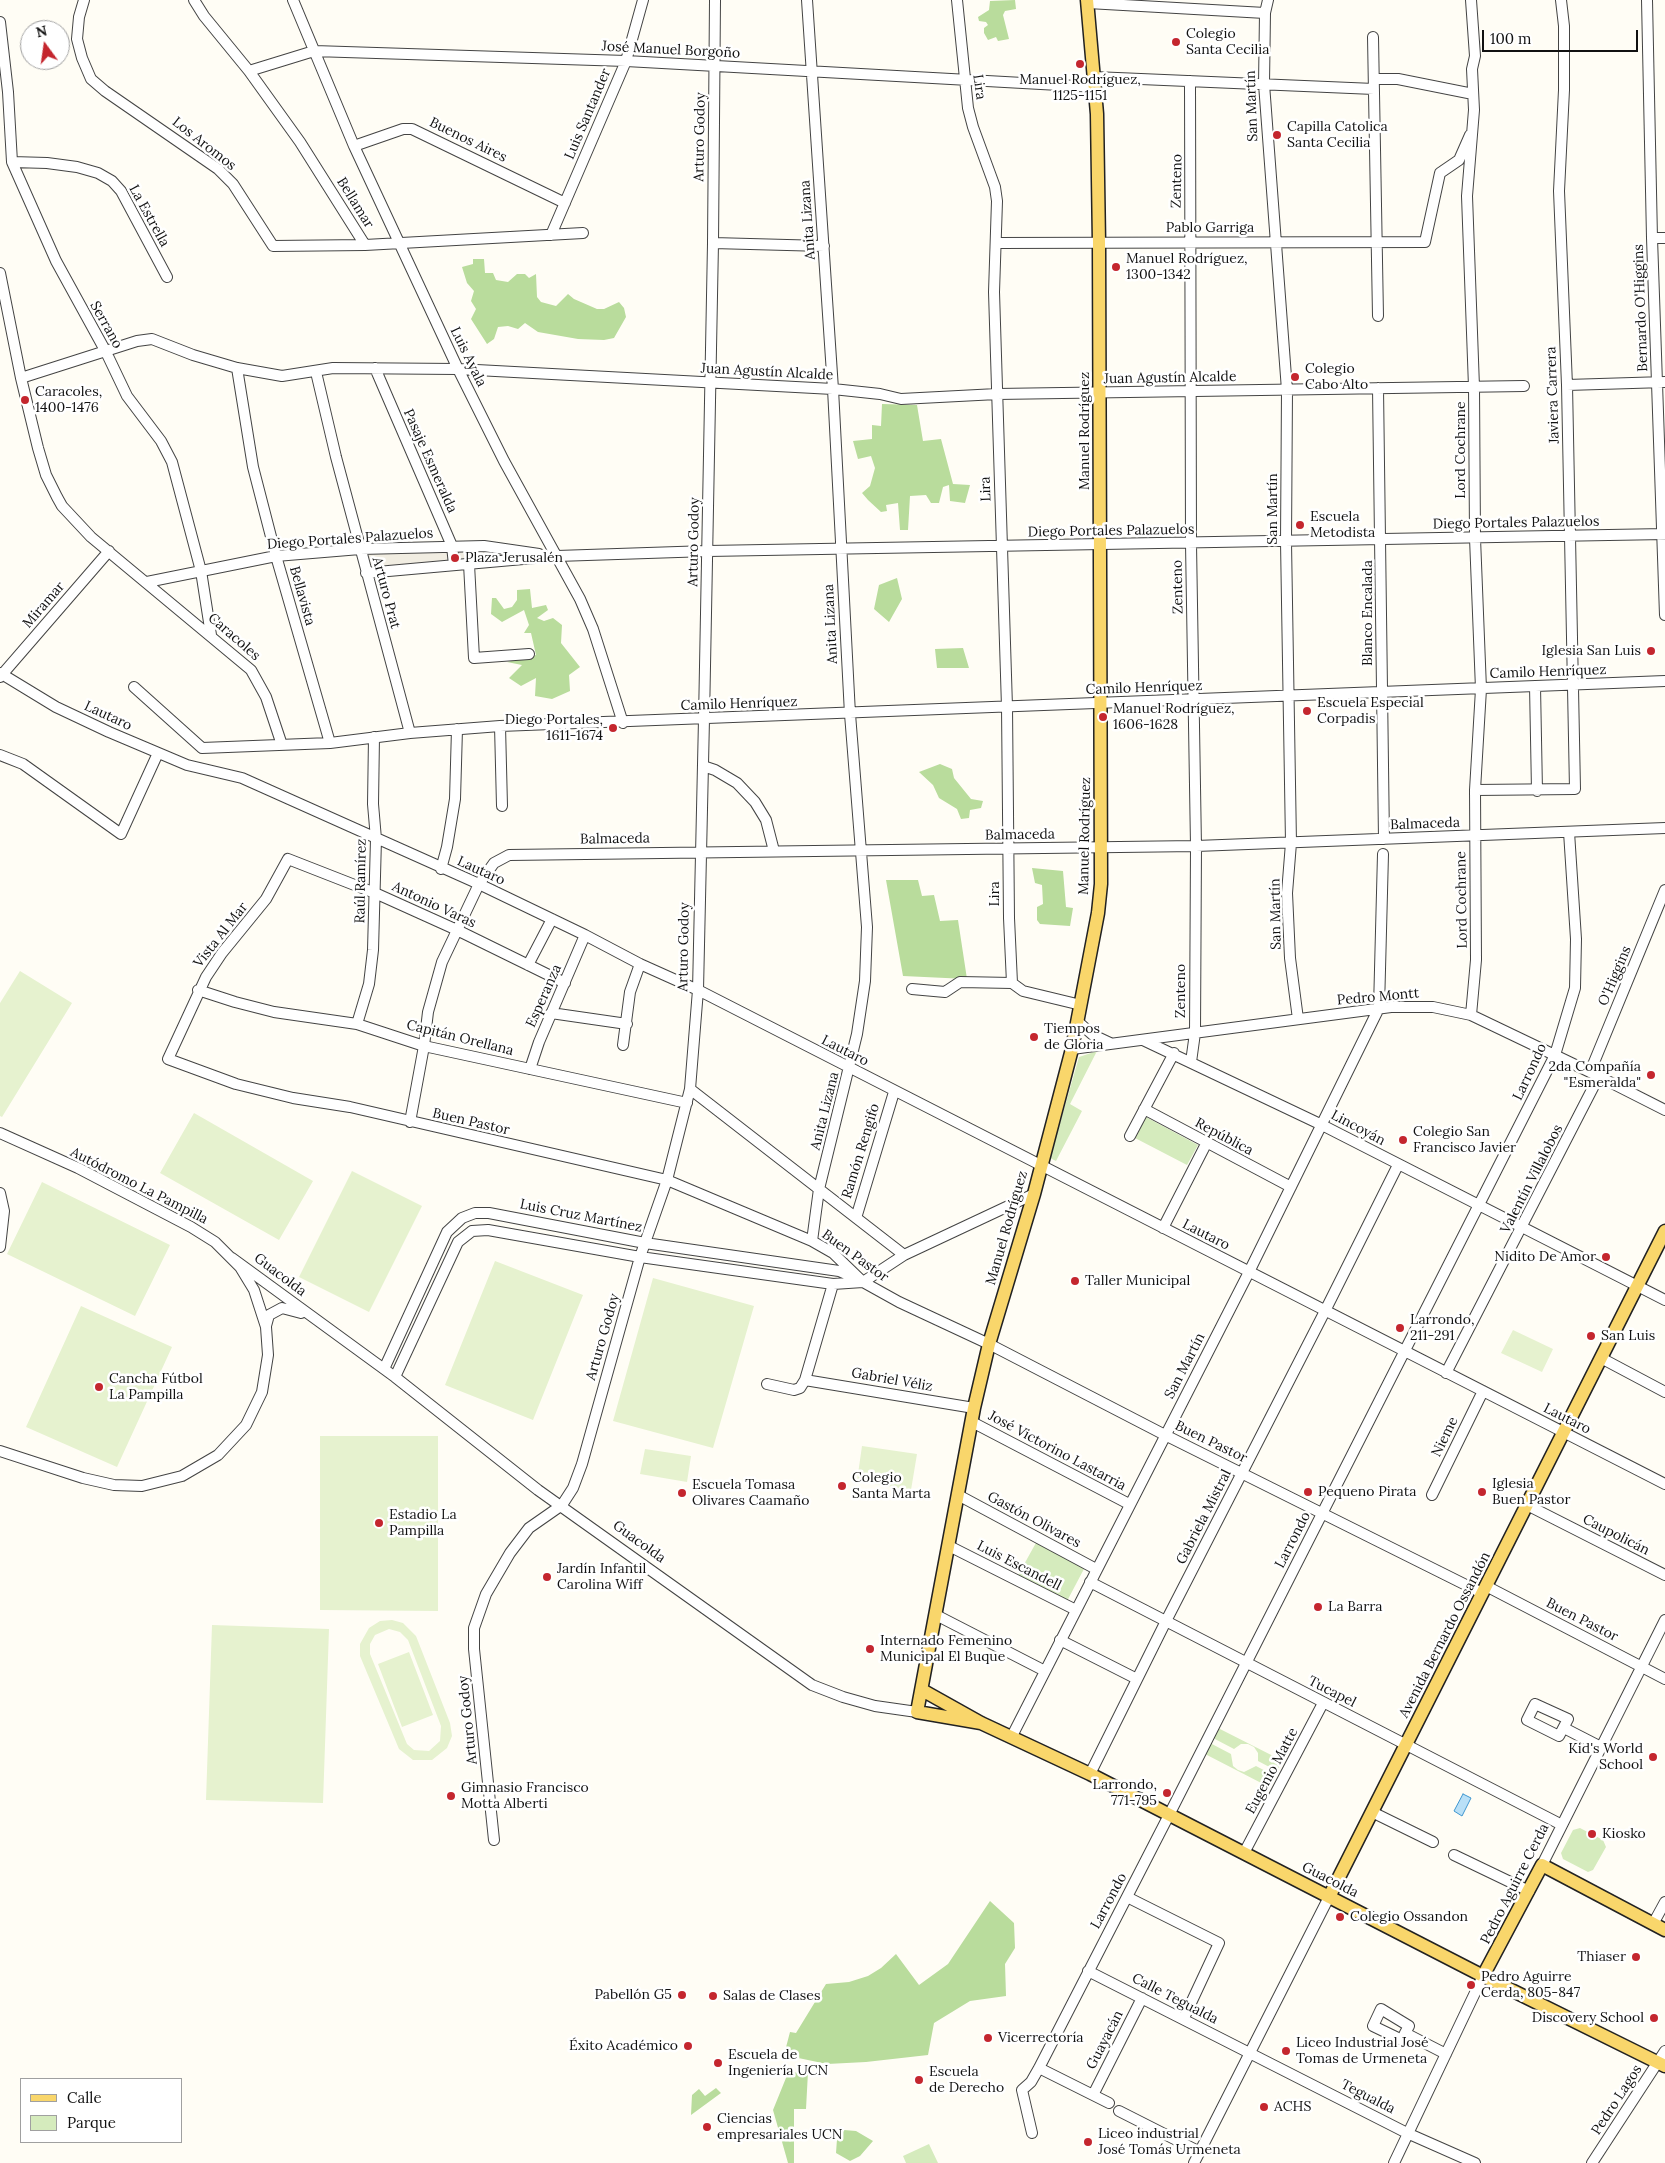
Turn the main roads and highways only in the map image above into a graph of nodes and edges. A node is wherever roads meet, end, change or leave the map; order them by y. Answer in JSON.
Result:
{"nodes":[{"id":1,"x":1088,"y":2,"type":"edge"},
{"id":2,"x":1665,"y":1231,"type":"edge"},
{"id":3,"x":922,"y":1690,"type":"junction"},
{"id":4,"x":918,"y":1712,"type":"joint"},
{"id":5,"x":981,"y":1723,"type":"junction"},
{"id":6,"x":1329,"y":1897,"type":"junction"},
{"id":7,"x":1665,"y":1930,"type":"edge"},
{"id":8,"x":1483,"y":1976,"type":"junction"},
{"id":9,"x":1663,"y":2060,"type":"edge"}],
"edges":[{"from":1,"to":3,"type":"main road","name":"Manuel Rodríguez"},
{"from":2,"to":6,"type":"main road","name":"Avenida Bernardo Ossandón"},
{"from":3,"to":4,"type":"main road","name":"Manuel Rodríguez"},
{"from":3,"to":5,"type":"main road","name":"Guacolda"},
{"from":4,"to":5,"type":"main road","name":"Guacolda"},
{"from":5,"to":6,"type":"main road","name":"Guacolda"},
{"from":6,"to":8,"type":"main road","name":"Guacolda"},
{"from":7,"to":8,"type":"main road","name":"Pedro Aguirre Cerda"},
{"from":8,"to":9,"type":"main road","name":"Guacolda"}]}
